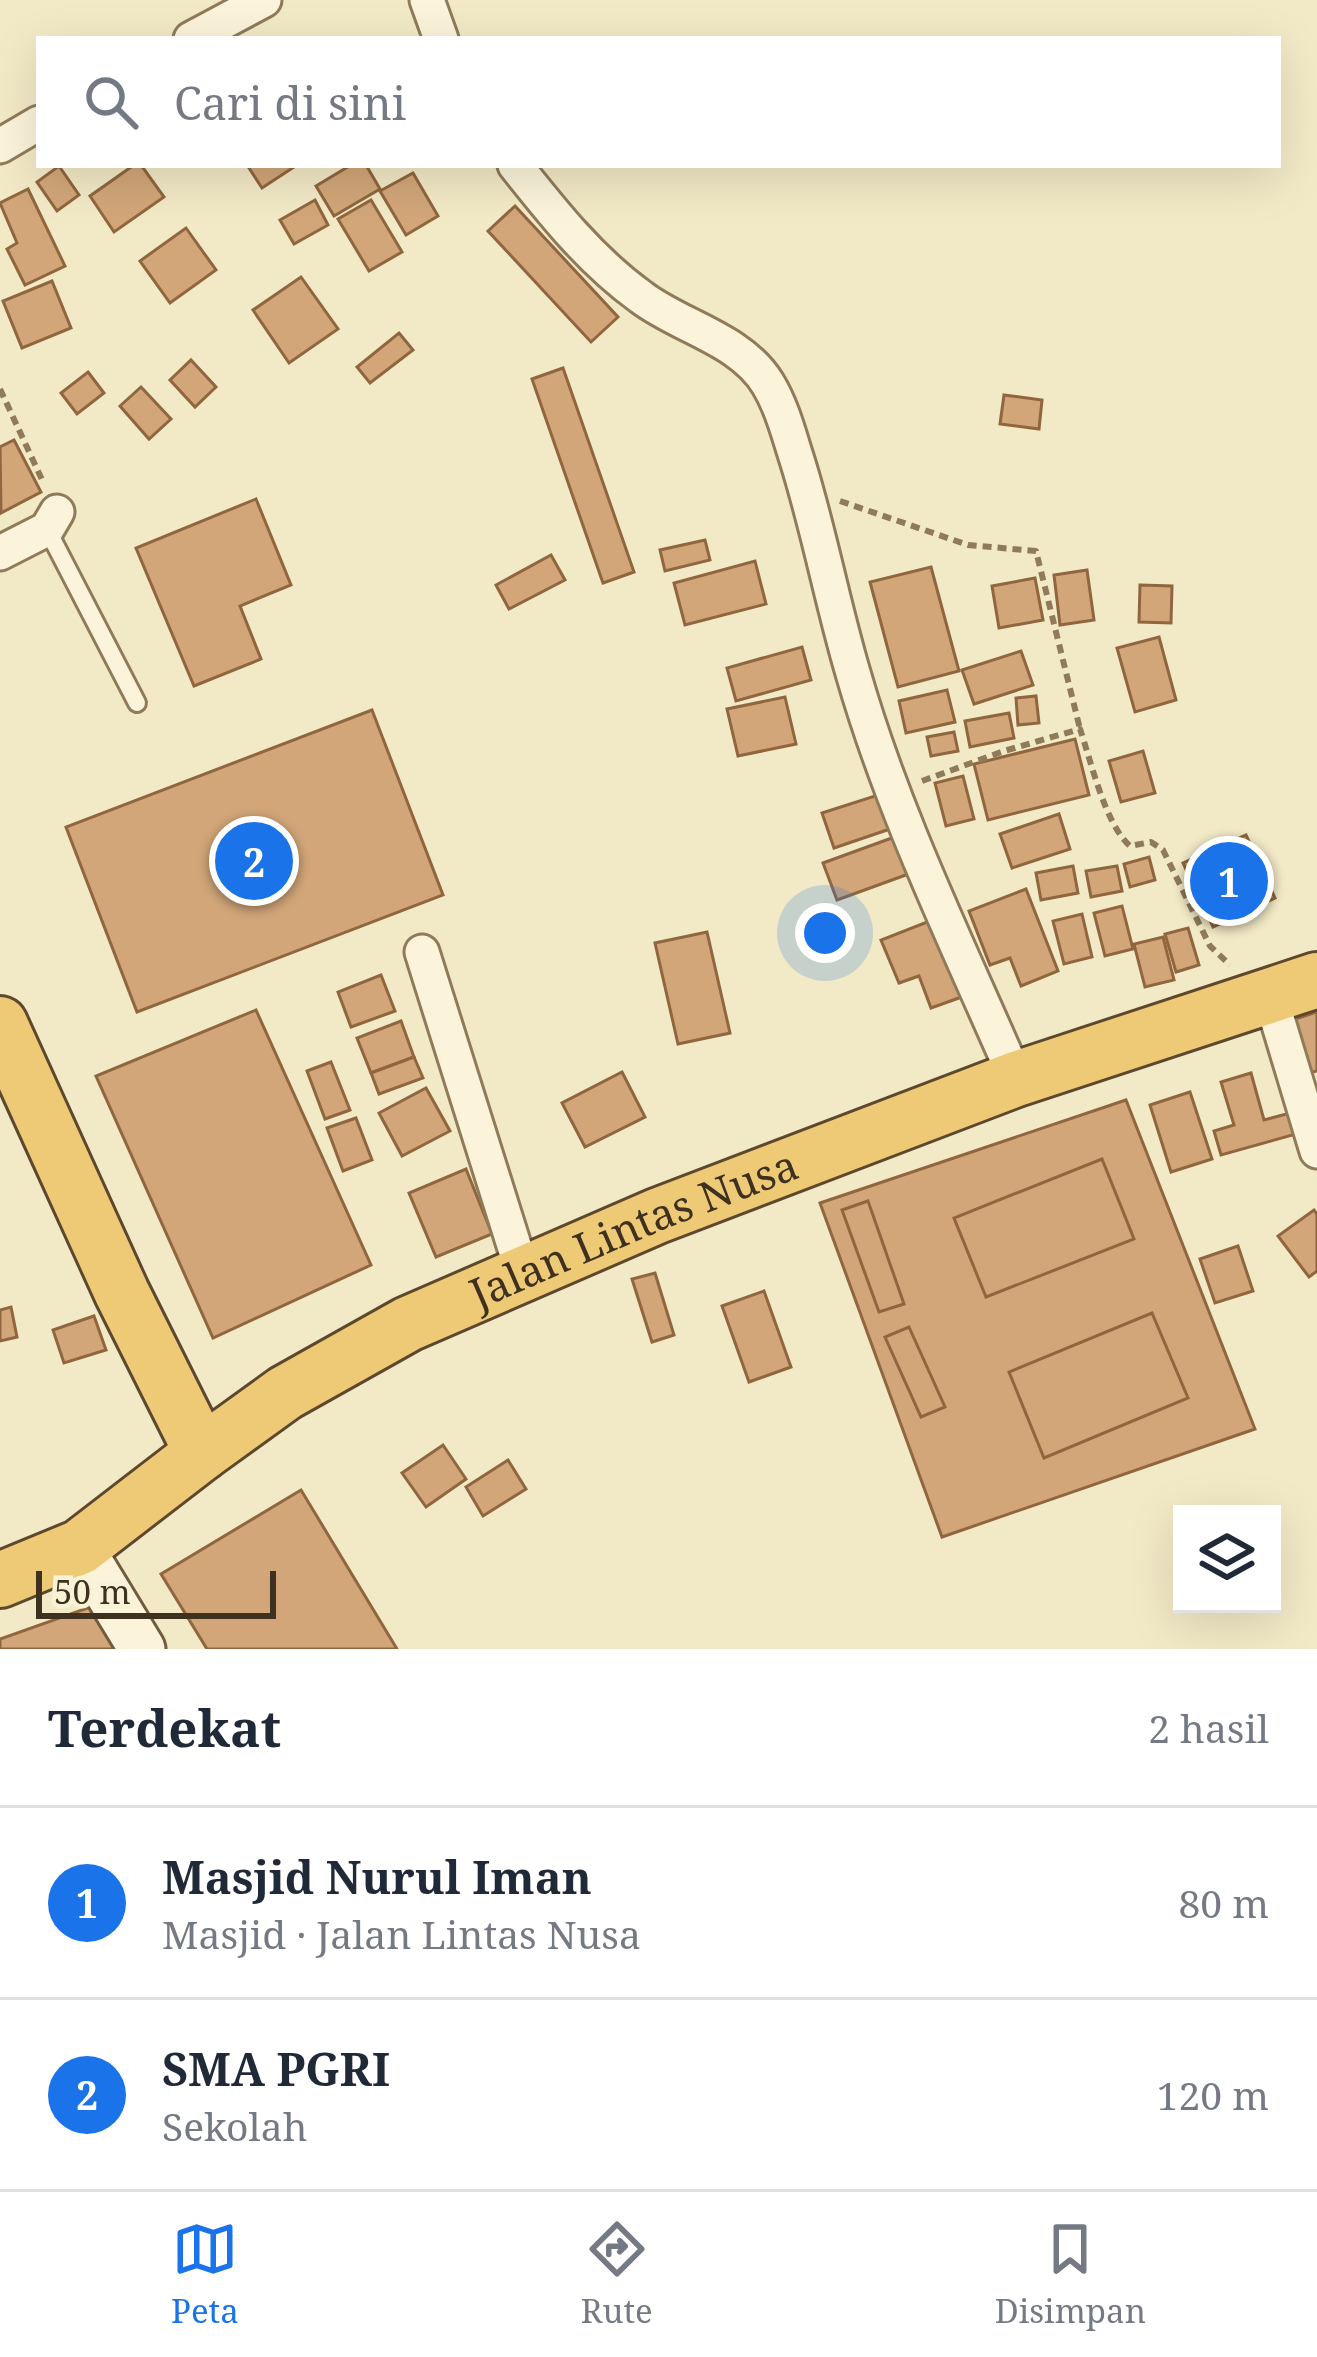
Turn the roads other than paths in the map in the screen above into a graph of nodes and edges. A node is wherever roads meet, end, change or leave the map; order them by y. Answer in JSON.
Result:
{"nodes":[{"id":1,"x":264,"y":0,"type":"edge"},
{"id":2,"x":427,"y":0,"type":"edge"},
{"id":3,"x":197,"y":36,"type":"edge"},
{"id":4,"x":440,"y":36,"type":"edge"},
{"id":5,"x":36,"y":125,"type":"edge"},
{"id":6,"x":0,"y":146,"type":"edge"},
{"id":7,"x":518,"y":168,"type":"edge"},
{"id":8,"x":52,"y":520,"type":"joint"},
{"id":9,"x":0,"y":553,"type":"edge"},
{"id":10,"x":137,"y":703,"type":"dead end"},
{"id":11,"x":422,"y":952,"type":"dead end"},
{"id":12,"x":1293,"y":987,"type":"edge"},
{"id":13,"x":0,"y":1024,"type":"edge"},
{"id":14,"x":1016,"y":1079,"type":"junction"},
{"id":15,"x":1317,"y":1151,"type":"edge"},
{"id":16,"x":523,"y":1274,"type":"junction"},
{"id":17,"x":202,"y":1453,"type":"junction"},
{"id":18,"x":80,"y":1547,"type":"junction"},
{"id":19,"x":0,"y":1580,"type":"edge"},
{"id":20,"x":142,"y":1649,"type":"edge"}],
"edges":[{"from":1,"to":3,"type":"street"},
{"from":2,"to":4,"type":"street"},
{"from":5,"to":6,"type":"street"},
{"from":7,"to":14,"type":"street"},
{"from":8,"to":9,"type":"street"},
{"from":8,"to":10,"type":"lane"},
{"from":11,"to":16,"type":"street"},
{"from":12,"to":14,"type":"highway","name":"Jalan Lintas Nusa"},
{"from":12,"to":15,"type":"street"},
{"from":13,"to":17,"type":"highway"},
{"from":14,"to":16,"type":"highway","name":"Jalan Lintas Nusa"},
{"from":16,"to":17,"type":"highway","name":"Jalan Lintas Nusa"},
{"from":17,"to":18,"type":"highway","name":"Jalan Lintas Nusa"},
{"from":18,"to":19,"type":"highway","name":"Jalan Lintas Nusa"},
{"from":18,"to":20,"type":"main road"}]}
